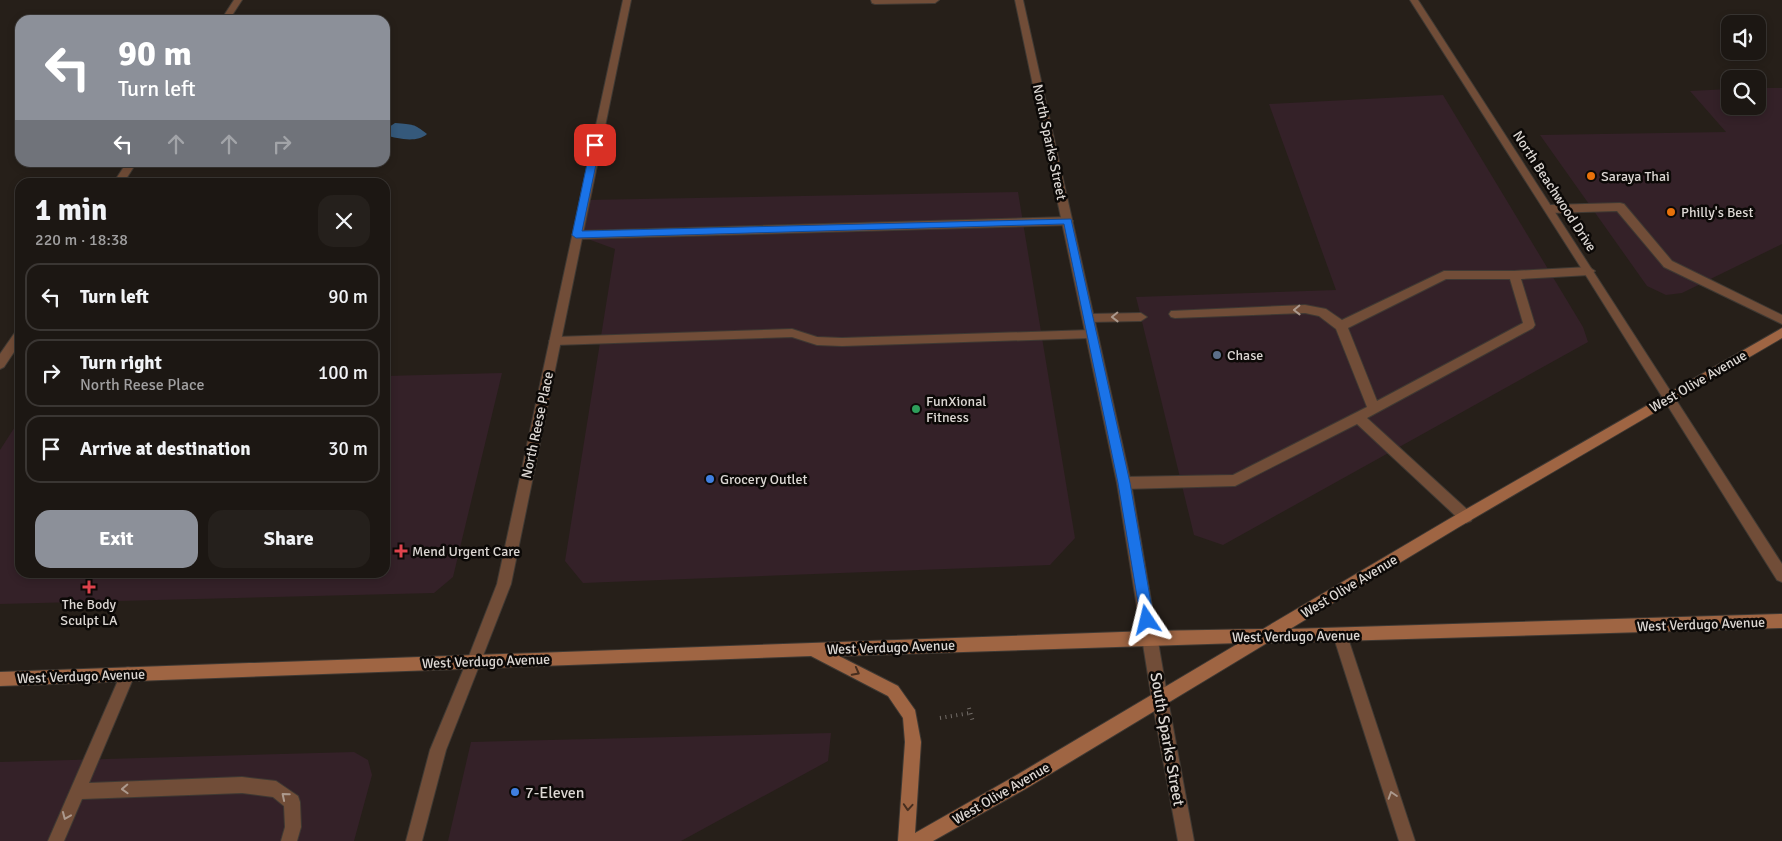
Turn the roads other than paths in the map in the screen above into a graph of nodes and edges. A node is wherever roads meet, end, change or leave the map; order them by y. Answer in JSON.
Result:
{"nodes":[{"id":1,"x":238,"y":0,"type":"edge"},
{"id":2,"x":627,"y":0,"type":"edge"},
{"id":3,"x":935,"y":0,"type":"edge"},
{"id":4,"x":1019,"y":0,"type":"edge"},
{"id":5,"x":1414,"y":0,"type":"edge"},
{"id":6,"x":875,"y":1,"type":"edge"},
{"id":7,"x":228,"y":15,"type":"edge"},
{"id":8,"x":129,"y":167,"type":"edge"},
{"id":9,"x":122,"y":178,"type":"edge"},
{"id":10,"x":1548,"y":209,"type":"junction"},
{"id":11,"x":1068,"y":221,"type":"junction"},
{"id":12,"x":576,"y":235,"type":"junction"},
{"id":13,"x":1589,"y":271,"type":"junction"},
{"id":14,"x":1514,"y":275,"type":"junction"},
{"id":15,"x":1175,"y":314,"type":"dead end"},
{"id":16,"x":1141,"y":317,"type":"dead end"},
{"id":17,"x":1089,"y":318,"type":"junction"},
{"id":18,"x":1782,"y":320,"type":"edge"},
{"id":19,"x":1341,"y":326,"type":"junction"},
{"id":20,"x":1782,"y":332,"type":"edge"},
{"id":21,"x":1092,"y":334,"type":"junction"},
{"id":22,"x":555,"y":341,"type":"junction"},
{"id":23,"x":15,"y":342,"type":"edge"},
{"id":24,"x":0,"y":364,"type":"edge"},
{"id":25,"x":1668,"y":399,"type":"junction"},
{"id":26,"x":1374,"y":409,"type":"junction"},
{"id":27,"x":1358,"y":417,"type":"junction"},
{"id":28,"x":1124,"y":483,"type":"junction"},
{"id":29,"x":1466,"y":517,"type":"junction"},
{"id":30,"x":1782,"y":576,"type":"edge"},
{"id":31,"x":1782,"y":621,"type":"edge"},
{"id":32,"x":1340,"y":635,"type":"junction"},
{"id":33,"x":1263,"y":637,"type":"junction"},
{"id":34,"x":1150,"y":638,"type":"junction"},
{"id":35,"x":813,"y":649,"type":"junction"},
{"id":36,"x":474,"y":661,"type":"junction"},
{"id":37,"x":128,"y":674,"type":"junction"},
{"id":38,"x":0,"y":679,"type":"edge"},
{"id":39,"x":1160,"y":700,"type":"junction"},
{"id":40,"x":77,"y":791,"type":"junction"},
{"id":41,"x":56,"y":841,"type":"edge"},
{"id":42,"x":289,"y":841,"type":"edge"},
{"id":43,"x":414,"y":841,"type":"edge"},
{"id":44,"x":906,"y":841,"type":"edge"},
{"id":45,"x":917,"y":841,"type":"edge"},
{"id":46,"x":1186,"y":841,"type":"edge"},
{"id":47,"x":1407,"y":841,"type":"edge"}],
"edges":[{"from":1,"to":7,"type":"street"},
{"from":2,"to":12,"type":"street","name":"North Reese Place"},
{"from":3,"to":6,"type":"street"},
{"from":4,"to":11,"type":"street","name":"North Sparks Street"},
{"from":5,"to":10,"type":"street","name":"North Beachwood Drive"},
{"from":8,"to":9,"type":"street"},
{"from":10,"to":13,"type":"street","name":"North Beachwood Drive"},
{"from":10,"to":18,"type":"street"},
{"from":11,"to":12,"type":"street"},
{"from":11,"to":17,"type":"street","name":"North Sparks Street"},
{"from":12,"to":22,"type":"street","name":"North Reese Place"},
{"from":13,"to":14,"type":"street"},
{"from":13,"to":25,"type":"street","name":"North Beachwood Drive"},
{"from":14,"to":19,"type":"street"},
{"from":14,"to":26,"type":"street"},
{"from":19,"to":15,"type":"street","one_way":true},
{"from":16,"to":17,"type":"street","one_way":true},
{"from":17,"to":21,"type":"street","name":"North Sparks Street"},
{"from":19,"to":26,"type":"street"},
{"from":20,"to":25,"type":"main road","name":"West Olive Avenue"},
{"from":21,"to":22,"type":"street"},
{"from":21,"to":28,"type":"street","name":"North Sparks Street"},
{"from":22,"to":36,"type":"street","name":"North Reese Place"},
{"from":23,"to":24,"type":"street"},
{"from":25,"to":29,"type":"main road","name":"West Olive Avenue"},
{"from":25,"to":30,"type":"street","name":"North Beachwood Drive"},
{"from":26,"to":27,"type":"street"},
{"from":27,"to":28,"type":"street"},
{"from":27,"to":29,"type":"street"},
{"from":28,"to":34,"type":"street","name":"North Sparks Street"},
{"from":29,"to":33,"type":"main road","name":"West Olive Avenue"},
{"from":31,"to":32,"type":"main road","name":"West Verdugo Avenue"},
{"from":32,"to":33,"type":"main road","name":"West Verdugo Avenue"},
{"from":47,"to":32,"type":"street","one_way":true},
{"from":33,"to":34,"type":"main road","name":"West Verdugo Avenue"},
{"from":33,"to":39,"type":"main road","name":"West Olive Avenue"},
{"from":34,"to":35,"type":"main road","name":"West Verdugo Avenue"},
{"from":34,"to":39,"type":"street","name":"South Sparks Street"},
{"from":35,"to":36,"type":"main road","name":"West Verdugo Avenue"},
{"from":35,"to":44,"type":"main road","one_way":true},
{"from":36,"to":37,"type":"main road","name":"West Verdugo Avenue"},
{"from":36,"to":43,"type":"street","name":"North Reese Place"},
{"from":37,"to":38,"type":"main road","name":"West Verdugo Avenue"},
{"from":37,"to":40,"type":"street"},
{"from":39,"to":45,"type":"main road","name":"West Olive Avenue"},
{"from":39,"to":46,"type":"street","name":"South Sparks Street"},
{"from":40,"to":41,"type":"street","one_way":true},
{"from":42,"to":40,"type":"street","one_way":true}]}
